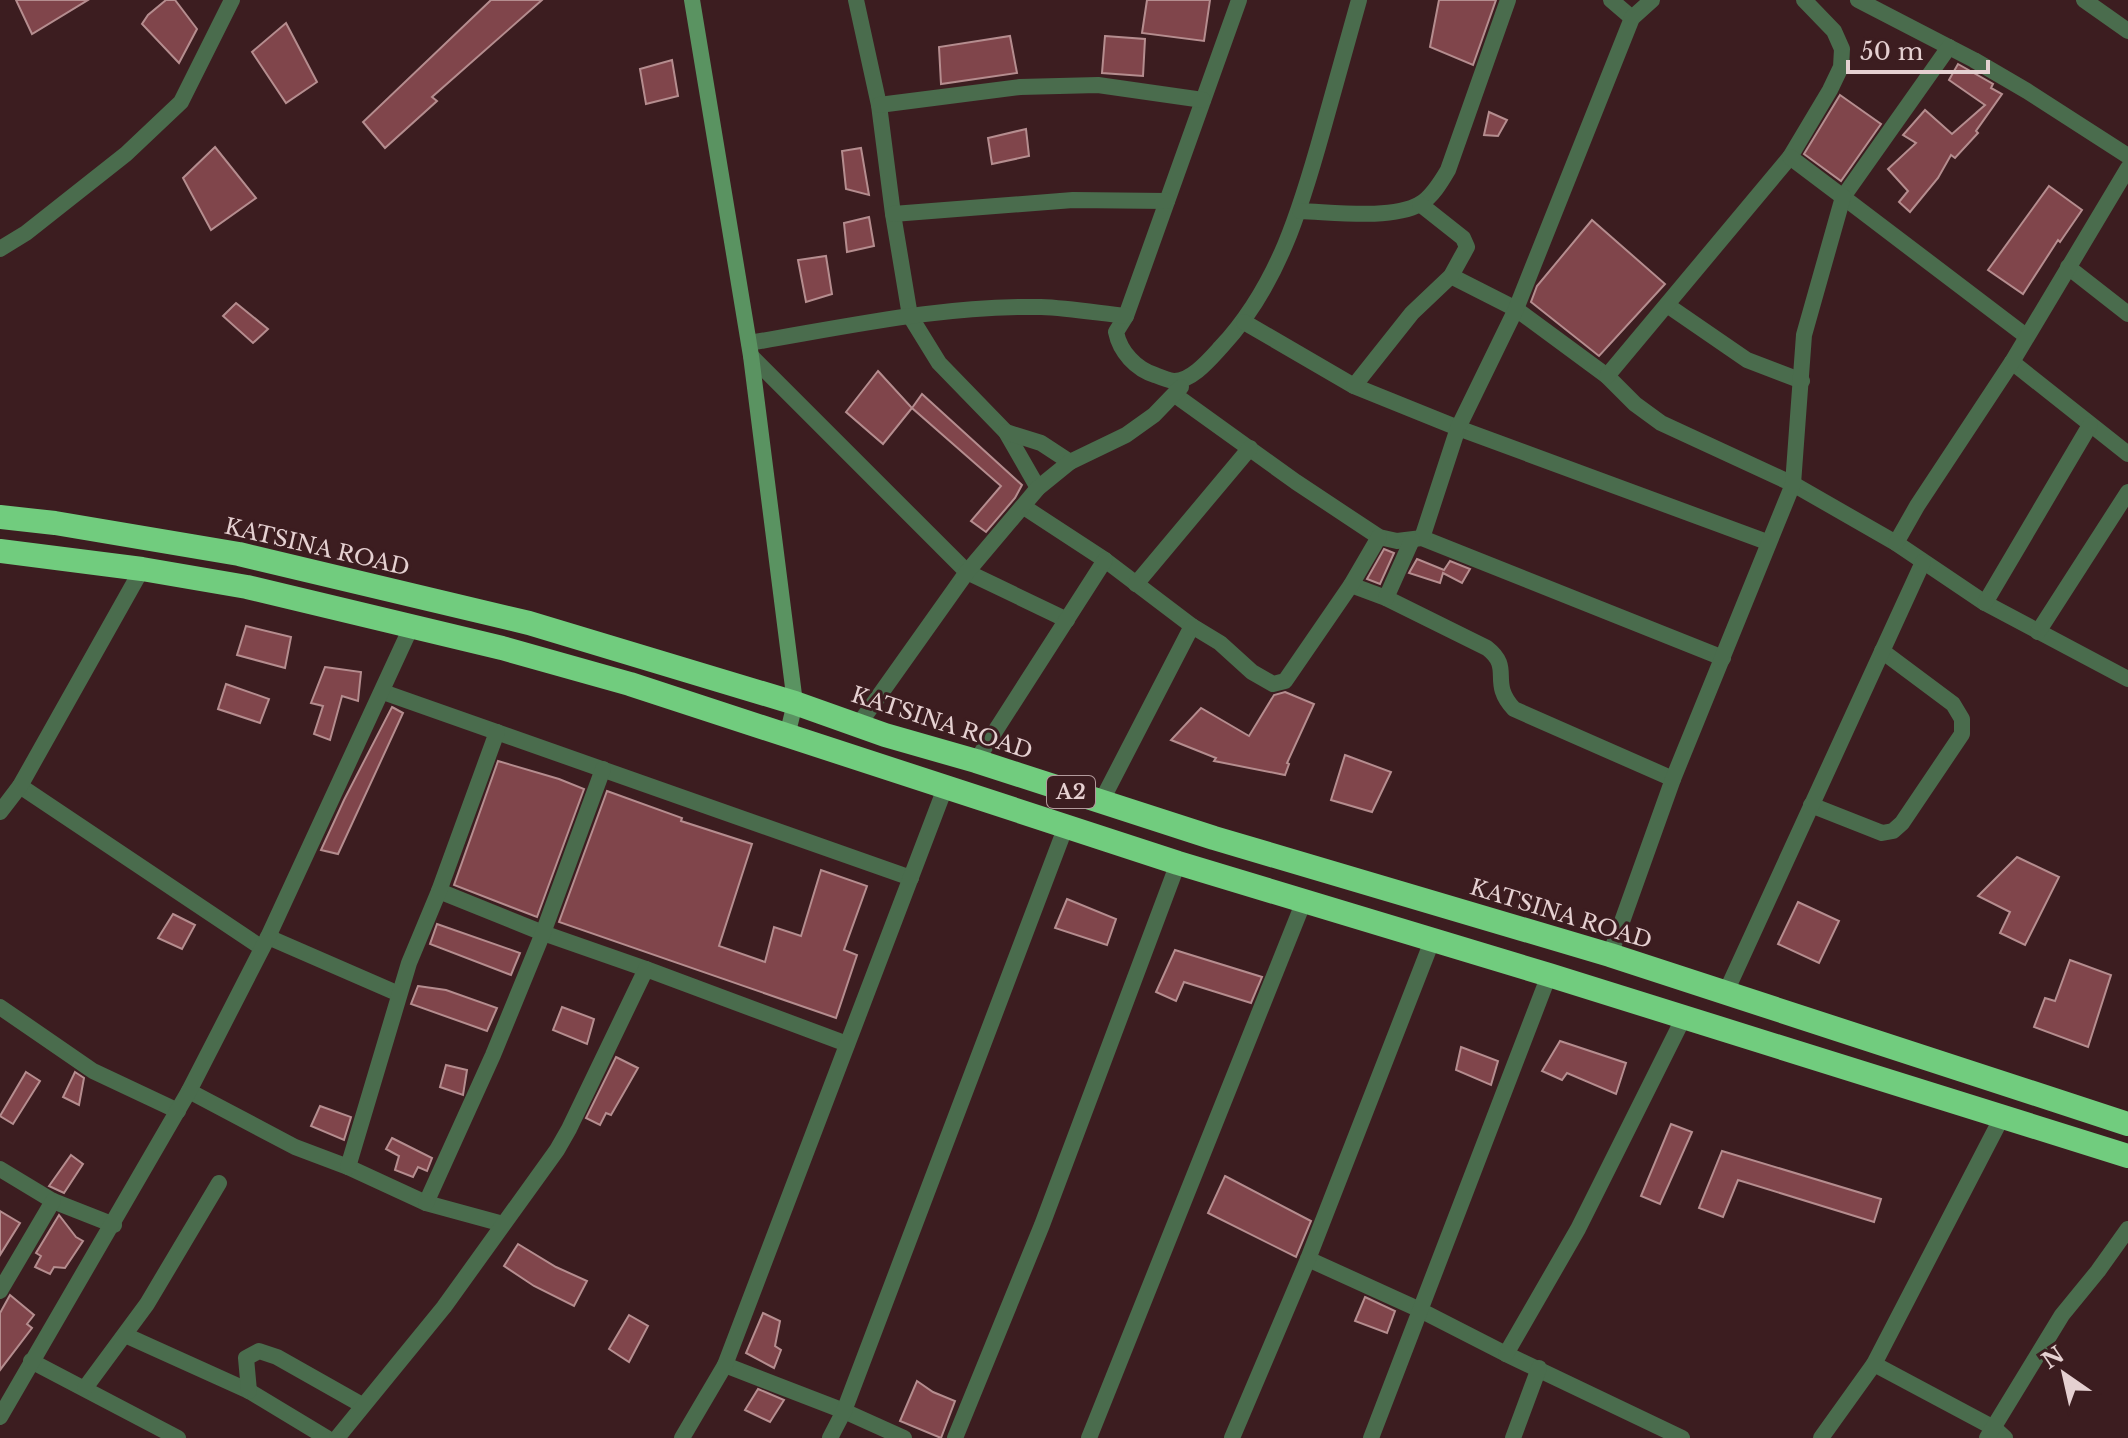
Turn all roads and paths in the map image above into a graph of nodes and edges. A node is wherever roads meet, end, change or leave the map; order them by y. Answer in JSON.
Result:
{"nodes":[{"id":1,"x":232,"y":0,"type":"edge"},
{"id":2,"x":692,"y":0,"type":"edge"},
{"id":3,"x":856,"y":0,"type":"edge"},
{"id":4,"x":1239,"y":0,"type":"edge"},
{"id":5,"x":1358,"y":0,"type":"edge"},
{"id":6,"x":1508,"y":0,"type":"edge"},
{"id":7,"x":1611,"y":0,"type":"edge"},
{"id":8,"x":1652,"y":0,"type":"edge"},
{"id":9,"x":1858,"y":0,"type":"edge"},
{"id":10,"x":2084,"y":0,"type":"edge"},
{"id":11,"x":1813,"y":3,"type":"edge"},
{"id":12,"x":1632,"y":18,"type":"junction"},
{"id":13,"x":2128,"y":31,"type":"edge"},
{"id":14,"x":1949,"y":47,"type":"junction"},
{"id":15,"x":1203,"y":100,"type":"junction"},
{"id":16,"x":879,"y":105,"type":"junction"},
{"id":17,"x":2128,"y":156,"type":"edge"},
{"id":18,"x":1790,"y":157,"type":"junction"},
{"id":19,"x":2128,"y":168,"type":"edge"},
{"id":20,"x":1843,"y":197,"type":"junction"},
{"id":21,"x":1167,"y":201,"type":"junction"},
{"id":22,"x":1420,"y":204,"type":"junction"},
{"id":23,"x":1300,"y":211,"type":"junction"},
{"id":24,"x":893,"y":214,"type":"junction"},
{"id":25,"x":0,"y":249,"type":"edge"},
{"id":26,"x":2068,"y":267,"type":"junction"},
{"id":27,"x":1451,"y":276,"type":"junction"},
{"id":28,"x":1667,"y":305,"type":"junction"},
{"id":29,"x":1516,"y":309,"type":"junction"},
{"id":30,"x":2128,"y":314,"type":"edge"},
{"id":31,"x":910,"y":316,"type":"junction"},
{"id":32,"x":1126,"y":316,"type":"junction"},
{"id":33,"x":1244,"y":322,"type":"junction"},
{"id":34,"x":2026,"y":336,"type":"junction"},
{"id":35,"x":750,"y":350,"type":"junction"},
{"id":36,"x":2012,"y":362,"type":"junction"},
{"id":37,"x":1607,"y":376,"type":"junction"},
{"id":38,"x":1189,"y":377,"type":"junction"},
{"id":39,"x":1802,"y":381,"type":"junction"},
{"id":40,"x":1354,"y":386,"type":"junction"},
{"id":41,"x":1175,"y":395,"type":"junction"},
{"id":42,"x":2090,"y":425,"type":"junction"},
{"id":43,"x":1458,"y":428,"type":"junction"},
{"id":44,"x":1006,"y":432,"type":"junction"},
{"id":45,"x":1250,"y":448,"type":"junction"},
{"id":46,"x":2128,"y":454,"type":"edge"},
{"id":47,"x":1070,"y":462,"type":"junction"},
{"id":48,"x":1793,"y":484,"type":"junction"},
{"id":49,"x":1038,"y":488,"type":"junction"},
{"id":50,"x":2128,"y":492,"type":"edge"},
{"id":51,"x":1024,"y":507,"type":"junction"},
{"id":52,"x":0,"y":517,"type":"edge"},
{"id":53,"x":1379,"y":537,"type":"junction"},
{"id":54,"x":1417,"y":539,"type":"junction"},
{"id":55,"x":1767,"y":542,"type":"junction"},
{"id":56,"x":1896,"y":543,"type":"junction"},
{"id":57,"x":0,"y":551,"type":"edge"},
{"id":58,"x":1105,"y":560,"type":"junction"},
{"id":59,"x":1923,"y":562,"type":"junction"},
{"id":60,"x":142,"y":569,"type":"junction"},
{"id":61,"x":967,"y":572,"type":"junction"},
{"id":62,"x":1136,"y":584,"type":"junction"},
{"id":63,"x":1351,"y":585,"type":"junction"},
{"id":64,"x":1386,"y":598,"type":"junction"},
{"id":65,"x":1985,"y":603,"type":"junction"},
{"id":66,"x":1067,"y":620,"type":"junction"},
{"id":67,"x":412,"y":625,"type":"junction"},
{"id":68,"x":1192,"y":626,"type":"junction"},
{"id":69,"x":2038,"y":632,"type":"junction"},
{"id":70,"x":1882,"y":651,"type":"junction"},
{"id":71,"x":1723,"y":658,"type":"junction"},
{"id":72,"x":2128,"y":679,"type":"edge"},
{"id":73,"x":383,"y":692,"type":"junction"},
{"id":74,"x":795,"y":703,"type":"junction"},
{"id":75,"x":859,"y":724,"type":"junction"},
{"id":76,"x":497,"y":732,"type":"junction"},
{"id":77,"x":787,"y":736,"type":"junction"},
{"id":78,"x":976,"y":761,"type":"junction"},
{"id":79,"x":603,"y":769,"type":"junction"},
{"id":80,"x":1673,"y":779,"type":"junction"},
{"id":81,"x":20,"y":786,"type":"junction"},
{"id":82,"x":945,"y":788,"type":"junction"},
{"id":83,"x":1101,"y":802,"type":"junction"},
{"id":84,"x":1811,"y":805,"type":"junction"},
{"id":85,"x":0,"y":812,"type":"edge"},
{"id":86,"x":1066,"y":826,"type":"junction"},
{"id":87,"x":1178,"y":863,"type":"junction"},
{"id":88,"x":911,"y":878,"type":"junction"},
{"id":89,"x":439,"y":891,"type":"junction"},
{"id":90,"x":1304,"y":901,"type":"junction"},
{"id":91,"x":543,"y":933,"type":"junction"},
{"id":92,"x":1432,"y":941,"type":"junction"},
{"id":93,"x":265,"y":942,"type":"junction"},
{"id":94,"x":1610,"y":955,"type":"junction"},
{"id":95,"x":646,"y":969,"type":"junction"},
{"id":96,"x":1549,"y":975,"type":"junction"},
{"id":97,"x":1726,"y":992,"type":"junction"},
{"id":98,"x":399,"y":994,"type":"junction"},
{"id":99,"x":0,"y":1007,"type":"edge"},
{"id":100,"x":1684,"y":1017,"type":"junction"},
{"id":101,"x":847,"y":1044,"type":"junction"},
{"id":102,"x":189,"y":1091,"type":"junction"},
{"id":103,"x":178,"y":1111,"type":"junction"},
{"id":104,"x":2002,"y":1117,"type":"junction"},
{"id":105,"x":2128,"y":1124,"type":"edge"},
{"id":106,"x":2128,"y":1156,"type":"edge"},
{"id":107,"x":348,"y":1167,"type":"junction"},
{"id":108,"x":0,"y":1169,"type":"edge"},
{"id":109,"x":219,"y":1183,"type":"dead end"},
{"id":110,"x":53,"y":1201,"type":"junction"},
{"id":111,"x":426,"y":1203,"type":"junction"},
{"id":112,"x":503,"y":1224,"type":"junction"},
{"id":113,"x":114,"y":1225,"type":"junction"},
{"id":114,"x":2128,"y":1229,"type":"edge"},
{"id":115,"x":1308,"y":1259,"type":"junction"},
{"id":116,"x":0,"y":1291,"type":"edge"},
{"id":117,"x":1418,"y":1309,"type":"junction"},
{"id":118,"x":125,"y":1335,"type":"junction"},
{"id":119,"x":1506,"y":1354,"type":"junction"},
{"id":120,"x":31,"y":1361,"type":"junction"},
{"id":121,"x":1874,"y":1364,"type":"junction"},
{"id":122,"x":725,"y":1365,"type":"junction"},
{"id":123,"x":1539,"y":1368,"type":"junction"},
{"id":124,"x":85,"y":1388,"type":"junction"},
{"id":125,"x":249,"y":1391,"type":"junction"},
{"id":126,"x":362,"y":1405,"type":"junction"},
{"id":127,"x":844,"y":1411,"type":"junction"},
{"id":128,"x":1,"y":1414,"type":"edge"},
{"id":129,"x":1659,"y":1433,"type":"edge"},
{"id":130,"x":1995,"y":1435,"type":"edge"},
{"id":131,"x":178,"y":1438,"type":"edge"},
{"id":132,"x":327,"y":1438,"type":"edge"},
{"id":133,"x":337,"y":1438,"type":"edge"},
{"id":134,"x":682,"y":1438,"type":"edge"},
{"id":135,"x":830,"y":1438,"type":"edge"},
{"id":136,"x":904,"y":1438,"type":"edge"},
{"id":137,"x":955,"y":1438,"type":"edge"},
{"id":138,"x":1089,"y":1438,"type":"edge"},
{"id":139,"x":1232,"y":1438,"type":"edge"},
{"id":140,"x":1371,"y":1438,"type":"edge"},
{"id":141,"x":1513,"y":1438,"type":"edge"},
{"id":142,"x":1682,"y":1438,"type":"edge"},
{"id":143,"x":1821,"y":1438,"type":"edge"}],
"edges":[{"from":1,"to":25,"type":"street"},
{"from":2,"to":35,"type":"main road"},
{"from":3,"to":16,"type":"street"},
{"from":4,"to":15,"type":"street"},
{"from":5,"to":23,"type":"street"},
{"from":6,"to":22,"type":"street"},
{"from":7,"to":12,"type":"street"},
{"from":8,"to":12,"type":"street"},
{"from":9,"to":14,"type":"street"},
{"from":10,"to":13,"type":"street"},
{"from":11,"to":18,"type":"street"},
{"from":12,"to":29,"type":"street"},
{"from":14,"to":17,"type":"street"},
{"from":14,"to":20,"type":"street"},
{"from":15,"to":16,"type":"street"},
{"from":15,"to":21,"type":"street"},
{"from":16,"to":24,"type":"street"},
{"from":18,"to":20,"type":"street"},
{"from":18,"to":28,"type":"street"},
{"from":19,"to":26,"type":"street"},
{"from":20,"to":34,"type":"street"},
{"from":20,"to":39,"type":"street"},
{"from":21,"to":24,"type":"street"},
{"from":21,"to":32,"type":"street"},
{"from":22,"to":23,"type":"street"},
{"from":22,"to":27,"type":"street"},
{"from":23,"to":33,"type":"street"},
{"from":24,"to":31,"type":"street"},
{"from":26,"to":30,"type":"street"},
{"from":26,"to":34,"type":"street"},
{"from":27,"to":29,"type":"street"},
{"from":27,"to":40,"type":"street"},
{"from":28,"to":37,"type":"street"},
{"from":28,"to":39,"type":"street"},
{"from":29,"to":37,"type":"street"},
{"from":29,"to":43,"type":"street"},
{"from":31,"to":32,"type":"street"},
{"from":31,"to":35,"type":"street"},
{"from":31,"to":44,"type":"street"},
{"from":32,"to":38,"type":"street"},
{"from":33,"to":38,"type":"street"},
{"from":33,"to":40,"type":"street"},
{"from":34,"to":36,"type":"street"},
{"from":35,"to":61,"type":"street"},
{"from":35,"to":74,"type":"main road"},
{"from":36,"to":42,"type":"street"},
{"from":36,"to":56,"type":"street"},
{"from":37,"to":48,"type":"street"},
{"from":38,"to":41,"type":"street"},
{"from":39,"to":48,"type":"street"},
{"from":40,"to":43,"type":"street"},
{"from":41,"to":45,"type":"street"},
{"from":41,"to":47,"type":"street"},
{"from":42,"to":46,"type":"street"},
{"from":42,"to":65,"type":"street"},
{"from":43,"to":54,"type":"street"},
{"from":43,"to":55,"type":"street"},
{"from":44,"to":47,"type":"street"},
{"from":44,"to":49,"type":"street"},
{"from":45,"to":53,"type":"street"},
{"from":45,"to":62,"type":"street"},
{"from":47,"to":49,"type":"street"},
{"from":48,"to":55,"type":"street"},
{"from":48,"to":56,"type":"street"},
{"from":49,"to":51,"type":"street"},
{"from":50,"to":69,"type":"street"},
{"from":51,"to":58,"type":"street"},
{"from":51,"to":61,"type":"street"},
{"from":52,"to":74,"type":"highway","name":"KATSINA ROAD","number":"A2"},
{"from":53,"to":54,"type":"street"},
{"from":53,"to":63,"type":"street"},
{"from":54,"to":64,"type":"street"},
{"from":54,"to":71,"type":"street"},
{"from":55,"to":71,"type":"street"},
{"from":56,"to":59,"type":"street"},
{"from":57,"to":60,"type":"highway","number":"A2"},
{"from":58,"to":62,"type":"street"},
{"from":58,"to":66,"type":"street"},
{"from":59,"to":65,"type":"street"},
{"from":59,"to":70,"type":"street"},
{"from":60,"to":67,"type":"highway","number":"A2"},
{"from":60,"to":81,"type":"street"},
{"from":61,"to":66,"type":"street"},
{"from":61,"to":75,"type":"street"},
{"from":62,"to":68,"type":"street"},
{"from":63,"to":64,"type":"street"},
{"from":63,"to":68,"type":"street"},
{"from":64,"to":80,"type":"street"},
{"from":65,"to":69,"type":"street"},
{"from":66,"to":78,"type":"street"},
{"from":67,"to":73,"type":"street"},
{"from":67,"to":77,"type":"highway","number":"A2"},
{"from":68,"to":83,"type":"street"},
{"from":69,"to":72,"type":"street"},
{"from":70,"to":84,"type":"street"},
{"from":70,"to":84,"type":"street"},
{"from":71,"to":80,"type":"street"},
{"from":73,"to":76,"type":"street"},
{"from":73,"to":93,"type":"street"},
{"from":74,"to":75,"type":"highway","name":"KATSINA ROAD","number":"A2"},
{"from":74,"to":77,"type":"main road"},
{"from":75,"to":78,"type":"highway","name":"KATSINA ROAD","number":"A2"},
{"from":76,"to":79,"type":"street"},
{"from":76,"to":89,"type":"street"},
{"from":77,"to":82,"type":"highway","number":"A2"},
{"from":78,"to":83,"type":"highway","name":"KATSINA ROAD","number":"A2"},
{"from":79,"to":88,"type":"street"},
{"from":79,"to":91,"type":"street"},
{"from":80,"to":94,"type":"street"},
{"from":81,"to":85,"type":"street"},
{"from":81,"to":93,"type":"street"},
{"from":82,"to":86,"type":"highway","number":"A2"},
{"from":82,"to":88,"type":"street"},
{"from":83,"to":94,"type":"highway","name":"KATSINA ROAD","number":"A2"},
{"from":84,"to":97,"type":"street"},
{"from":86,"to":87,"type":"highway","number":"A2"},
{"from":86,"to":127,"type":"street"},
{"from":87,"to":90,"type":"highway","number":"A2"},
{"from":87,"to":137,"type":"street"},
{"from":88,"to":101,"type":"street"},
{"from":89,"to":91,"type":"street"},
{"from":89,"to":98,"type":"street"},
{"from":90,"to":92,"type":"highway","number":"A2"},
{"from":90,"to":138,"type":"street"},
{"from":91,"to":95,"type":"street"},
{"from":91,"to":111,"type":"street"},
{"from":92,"to":96,"type":"highway","number":"A2"},
{"from":92,"to":115,"type":"street"},
{"from":93,"to":98,"type":"street"},
{"from":93,"to":102,"type":"street"},
{"from":94,"to":97,"type":"highway","name":"KATSINA ROAD","number":"A2"},
{"from":95,"to":101,"type":"street"},
{"from":95,"to":112,"type":"street"},
{"from":96,"to":100,"type":"highway","number":"A2"},
{"from":96,"to":117,"type":"street"},
{"from":97,"to":105,"type":"highway","name":"KATSINA ROAD","number":"A2"},
{"from":98,"to":107,"type":"street"},
{"from":99,"to":103,"type":"street"},
{"from":100,"to":104,"type":"highway","number":"A2"},
{"from":100,"to":119,"type":"street"},
{"from":101,"to":122,"type":"street"},
{"from":102,"to":103,"type":"street"},
{"from":102,"to":107,"type":"street"},
{"from":103,"to":113,"type":"street"},
{"from":104,"to":106,"type":"highway","number":"A2"},
{"from":104,"to":121,"type":"street"},
{"from":107,"to":111,"type":"street"},
{"from":108,"to":110,"type":"street"},
{"from":109,"to":118,"type":"street"},
{"from":110,"to":113,"type":"street"},
{"from":110,"to":116,"type":"street"},
{"from":111,"to":112,"type":"street"},
{"from":112,"to":126,"type":"street"},
{"from":113,"to":120,"type":"street"},
{"from":114,"to":130,"type":"street"},
{"from":115,"to":117,"type":"street"},
{"from":115,"to":139,"type":"street"},
{"from":117,"to":119,"type":"street"},
{"from":117,"to":140,"type":"street"},
{"from":118,"to":124,"type":"street"},
{"from":118,"to":125,"type":"street"},
{"from":119,"to":123,"type":"street"},
{"from":120,"to":124,"type":"street"},
{"from":120,"to":128,"type":"street"},
{"from":121,"to":130,"type":"street"},
{"from":121,"to":143,"type":"street"},
{"from":122,"to":127,"type":"street"},
{"from":122,"to":134,"type":"street"},
{"from":123,"to":129,"type":"street"},
{"from":123,"to":141,"type":"street"},
{"from":124,"to":131,"type":"street"},
{"from":125,"to":126,"type":"street"},
{"from":125,"to":132,"type":"street"},
{"from":126,"to":133,"type":"street"},
{"from":127,"to":135,"type":"street"},
{"from":127,"to":136,"type":"street"},
{"from":129,"to":142,"type":"street"}]}
